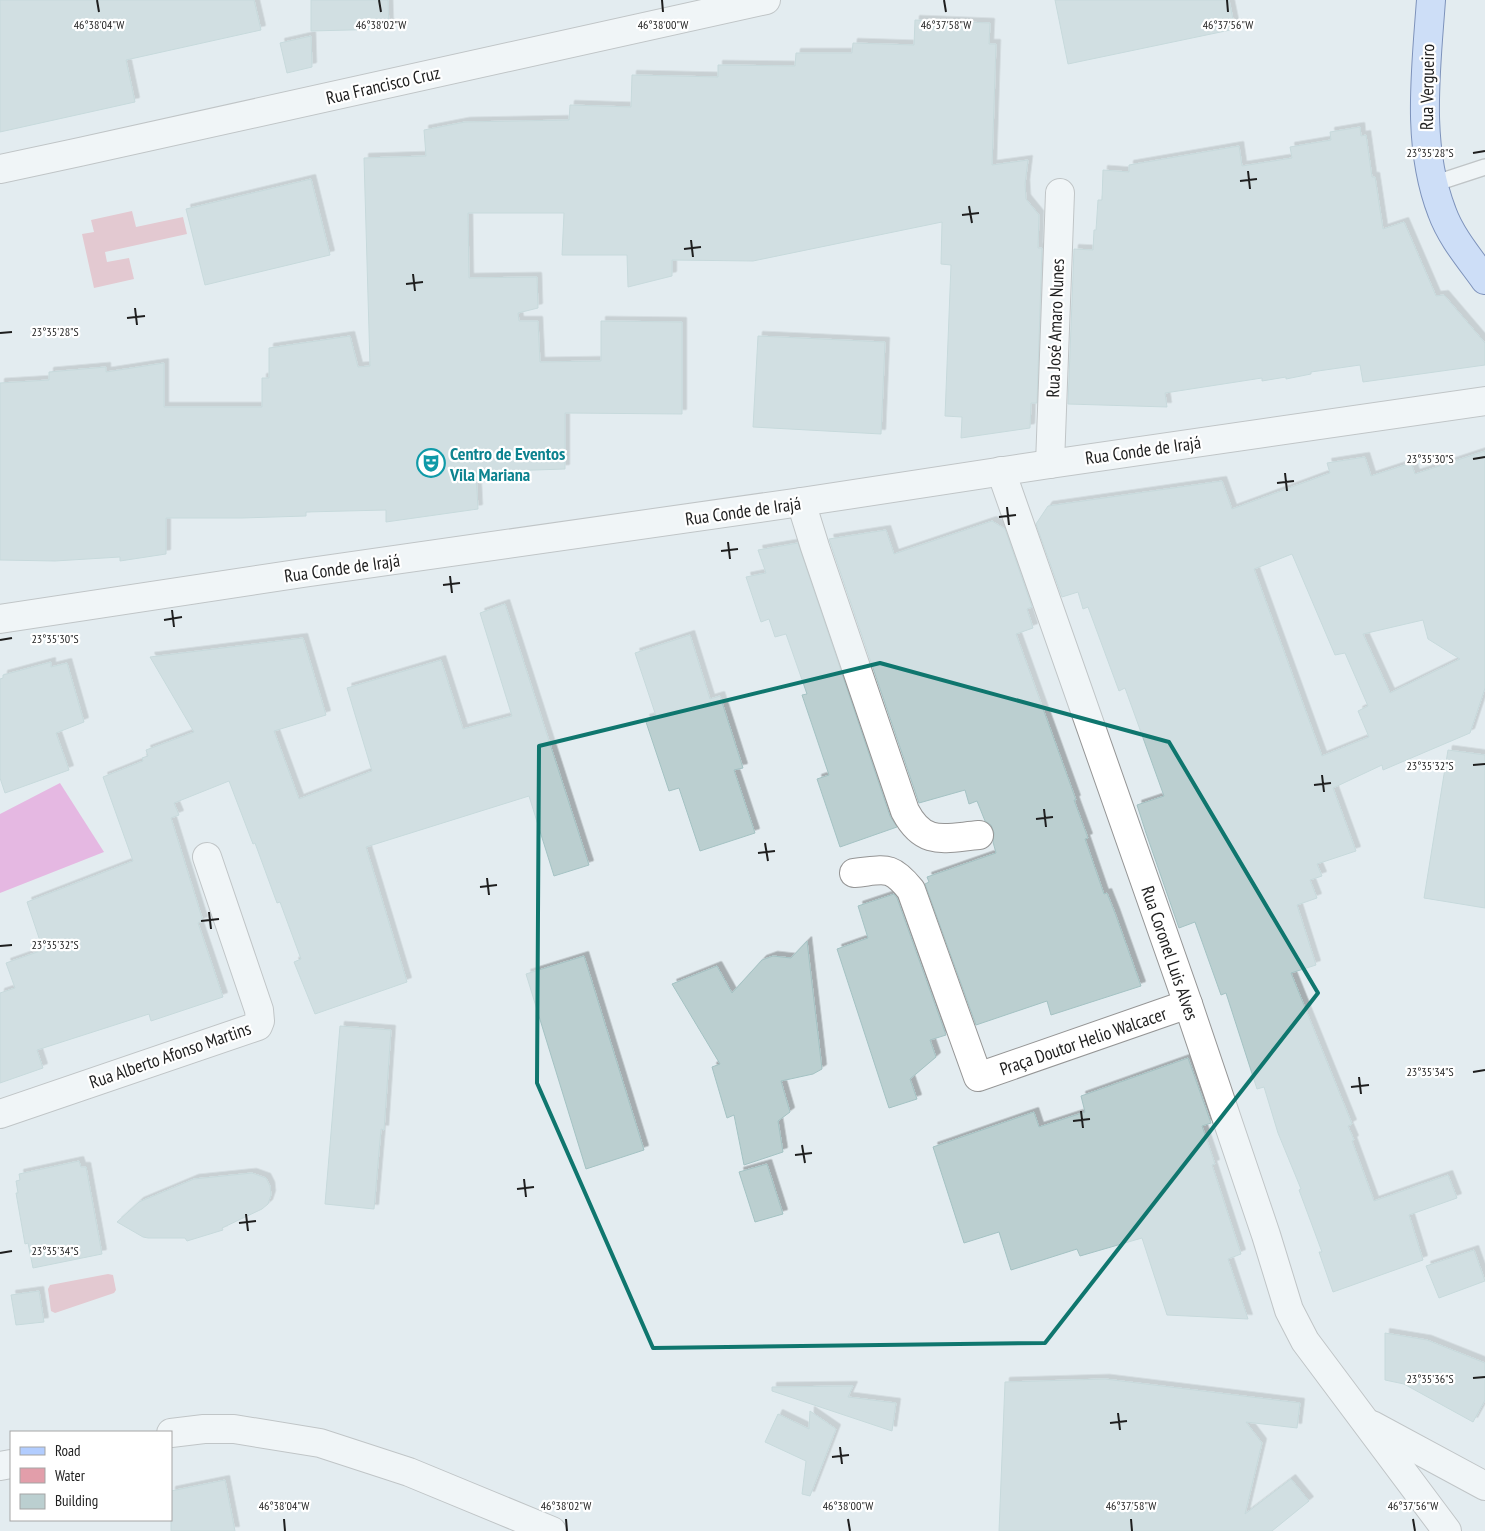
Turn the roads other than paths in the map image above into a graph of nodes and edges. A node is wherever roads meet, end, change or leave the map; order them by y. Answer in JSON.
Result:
{"nodes":[{"id":1,"x":766,"y":0,"type":"edge"},
{"id":2,"x":1431,"y":0,"type":"edge"},
{"id":3,"x":1485,"y":167,"type":"edge"},
{"id":4,"x":0,"y":170,"type":"edge"},
{"id":5,"x":1433,"y":184,"type":"junction"},
{"id":6,"x":1060,"y":193,"type":"dead end"},
{"id":7,"x":1485,"y":280,"type":"edge"},
{"id":8,"x":1485,"y":401,"type":"edge"},
{"id":9,"x":1050,"y":464,"type":"junction"},
{"id":10,"x":1001,"y":471,"type":"junction"},
{"id":11,"x":802,"y":502,"type":"junction"},
{"id":12,"x":0,"y":619,"type":"edge"},
{"id":13,"x":978,"y":835,"type":"dead end"},
{"id":14,"x":207,"y":857,"type":"dead end"},
{"id":15,"x":854,"y":873,"type":"dead end"},
{"id":16,"x":1188,"y":1004,"type":"junction"},
{"id":17,"x":0,"y":1114,"type":"edge"},
{"id":18,"x":1364,"y":1420,"type":"junction"},
{"id":19,"x":172,"y":1433,"type":"edge"},
{"id":20,"x":1485,"y":1486,"type":"edge"},
{"id":21,"x":552,"y":1531,"type":"edge"},
{"id":22,"x":1447,"y":1531,"type":"edge"}],
"edges":[{"from":1,"to":4,"type":"street","name":"Rua Francisco Cruz"},
{"from":2,"to":5,"type":"main road","name":"Rua Vergueiro"},
{"from":3,"to":5,"type":"lane"},
{"from":5,"to":7,"type":"main road","name":"Rua Vergueiro"},
{"from":6,"to":9,"type":"street","name":"Rua José Amaro Nunes"},
{"from":8,"to":9,"type":"street","name":"Rua Conde de Irajá"},
{"from":9,"to":10,"type":"street","name":"Rua Conde de Irajá"},
{"from":10,"to":11,"type":"street","name":"Rua Conde de Irajá"},
{"from":10,"to":16,"type":"street","name":"Rua Coronel Luis Alves"},
{"from":11,"to":12,"type":"street","name":"Rua Conde de Irajá"},
{"from":11,"to":13,"type":"street"},
{"from":14,"to":17,"type":"street","name":"Rua Alberto Afonso Martins"},
{"from":15,"to":16,"type":"street","name":"Praça Doutor Helio Walcacer"},
{"from":16,"to":18,"type":"street","name":"Rua Coronel Luis Alves"},
{"from":18,"to":20,"type":"street"},
{"from":18,"to":22,"type":"street","name":"Rua Coronel Luis Alves"},
{"from":19,"to":21,"type":"street"}]}
